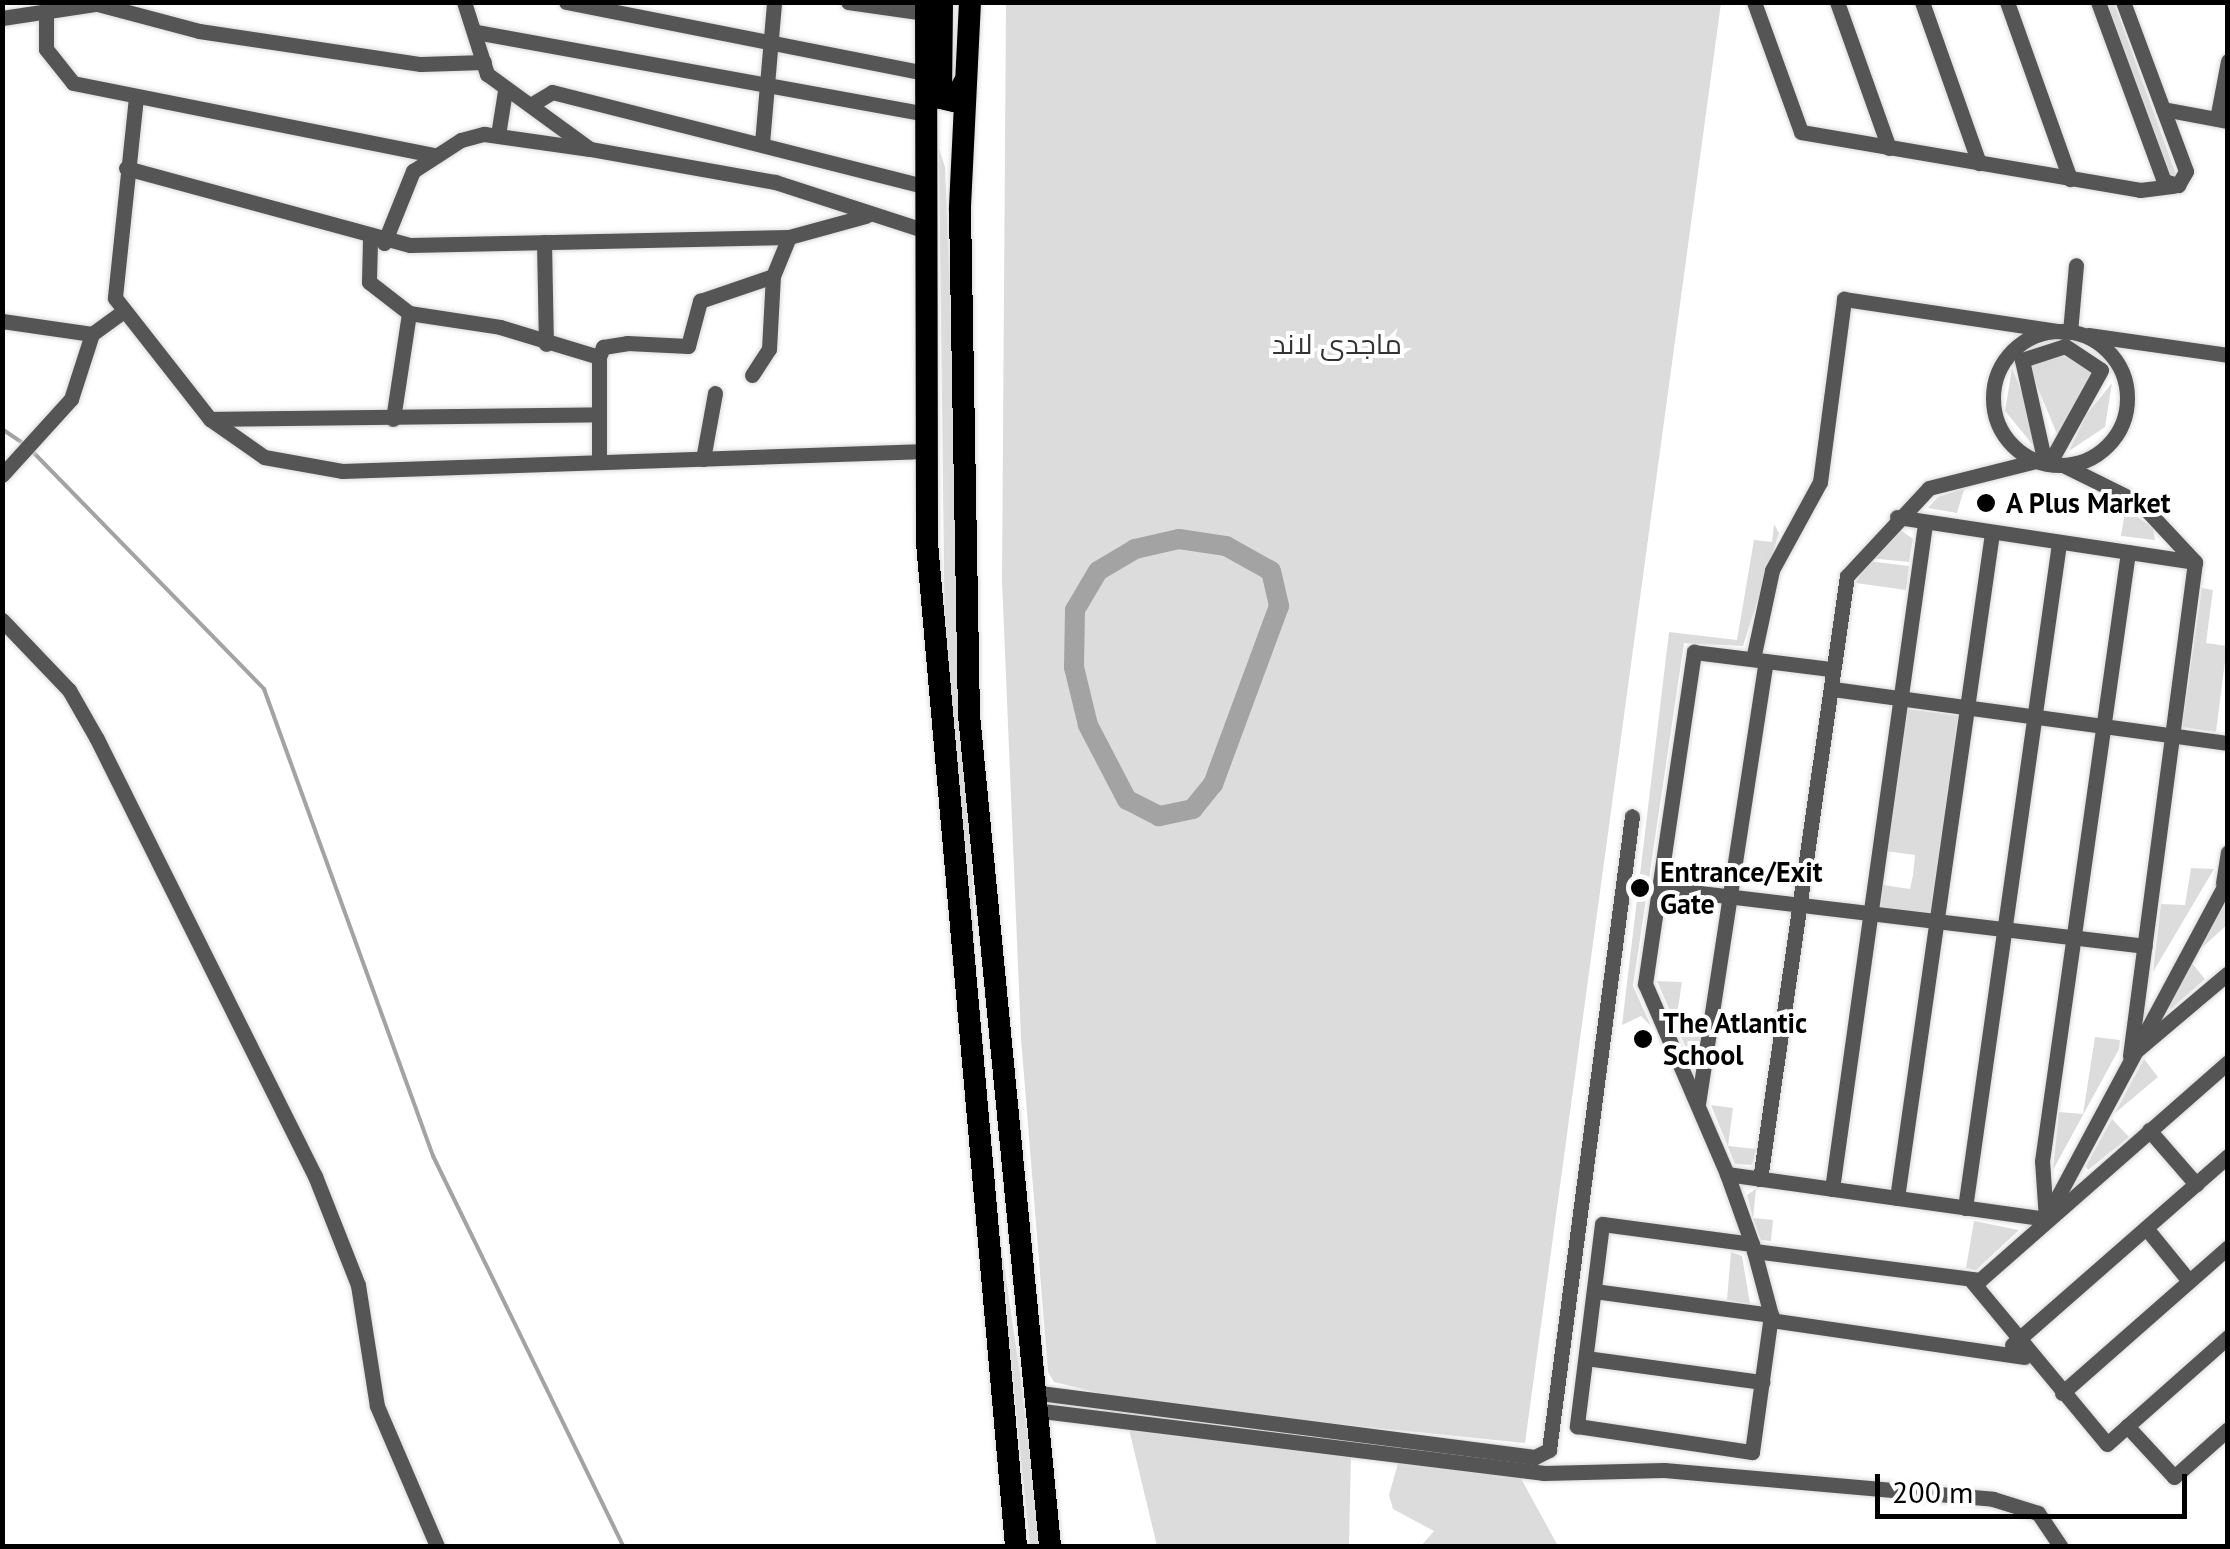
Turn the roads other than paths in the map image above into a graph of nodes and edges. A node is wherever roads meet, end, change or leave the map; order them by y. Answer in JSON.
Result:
{"nodes":[{"id":1,"x":108,"y":2,"type":"edge"},
{"id":2,"x":464,"y":2,"type":"edge"},
{"id":3,"x":566,"y":2,"type":"edge"},
{"id":4,"x":774,"y":2,"type":"edge"},
{"id":5,"x":848,"y":2,"type":"edge"},
{"id":6,"x":970,"y":2,"type":"edge"},
{"id":7,"x":1754,"y":2,"type":"edge"},
{"id":8,"x":1837,"y":2,"type":"edge"},
{"id":9,"x":1922,"y":2,"type":"edge"},
{"id":10,"x":2007,"y":2,"type":"edge"},
{"id":11,"x":2098,"y":2,"type":"edge"},
{"id":12,"x":2123,"y":2,"type":"edge"},
{"id":13,"x":90,"y":6,"type":"edge"},
{"id":14,"x":931,"y":6,"type":"edge"},
{"id":15,"x":38,"y":8,"type":"edge"},
{"id":16,"x":2,"y":18,"type":"edge"},
{"id":17,"x":476,"y":32,"type":"junction"},
{"id":18,"x":767,"y":35,"type":"junction"},
{"id":19,"x":2228,"y":61,"type":"edge"},
{"id":20,"x":484,"y":62,"type":"junction"},
{"id":21,"x":923,"y":73,"type":"junction"},
{"id":22,"x":766,"y":80,"type":"junction"},
{"id":23,"x":965,"y":80,"type":"junction"},
{"id":24,"x":506,"y":91,"type":"junction"},
{"id":25,"x":136,"y":97,"type":"junction"},
{"id":26,"x":534,"y":103,"type":"junction"},
{"id":27,"x":2163,"y":110,"type":"junction"},
{"id":28,"x":924,"y":114,"type":"junction"},
{"id":29,"x":2222,"y":120,"type":"edge"},
{"id":30,"x":498,"y":135,"type":"junction"},
{"id":31,"x":762,"y":143,"type":"junction"},
{"id":32,"x":1889,"y":148,"type":"junction"},
{"id":33,"x":590,"y":149,"type":"junction"},
{"id":34,"x":961,"y":153,"type":"junction"},
{"id":35,"x":433,"y":155,"type":"junction"},
{"id":36,"x":924,"y":157,"type":"junction"},
{"id":37,"x":1979,"y":163,"type":"junction"},
{"id":38,"x":126,"y":168,"type":"junction"},
{"id":39,"x":2070,"y":179,"type":"junction"},
{"id":40,"x":924,"y":186,"type":"junction"},
{"id":41,"x":2174,"y":186,"type":"junction"},
{"id":42,"x":866,"y":216,"type":"junction"},
{"id":43,"x":926,"y":231,"type":"junction"},
{"id":44,"x":789,"y":237,"type":"junction"},
{"id":45,"x":377,"y":241,"type":"junction"},
{"id":46,"x":544,"y":242,"type":"junction"},
{"id":47,"x":2076,"y":265,"type":"dead end"},
{"id":48,"x":773,"y":276,"type":"junction"},
{"id":49,"x":122,"y":312,"type":"junction"},
{"id":50,"x":409,"y":314,"type":"junction"},
{"id":51,"x":2,"y":321,"type":"edge"},
{"id":52,"x":2070,"y":332,"type":"junction"},
{"id":53,"x":92,"y":334,"type":"junction"},
{"id":54,"x":546,"y":344,"type":"junction"},
{"id":55,"x":2228,"y":355,"type":"edge"},
{"id":56,"x":598,"y":358,"type":"junction"},
{"id":57,"x":752,"y":375,"type":"dead end"},
{"id":58,"x":715,"y":393,"type":"dead end"},
{"id":59,"x":599,"y":414,"type":"junction"},
{"id":60,"x":210,"y":419,"type":"junction"},
{"id":61,"x":393,"y":419,"type":"junction"},
{"id":62,"x":2011,"y":444,"type":"junction"},
{"id":63,"x":927,"y":450,"type":"junction"},
{"id":64,"x":2094,"y":455,"type":"junction"},
{"id":65,"x":703,"y":459,"type":"junction"},
{"id":66,"x":599,"y":461,"type":"junction"},
{"id":67,"x":2048,"y":463,"type":"junction"},
{"id":68,"x":2004,"y":464,"type":"junction"},
{"id":69,"x":2,"y":475,"type":"edge"},
{"id":70,"x":2096,"y":478,"type":"junction"},
{"id":71,"x":1896,"y":516,"type":"junction"},
{"id":72,"x":1925,"y":524,"type":"junction"},
{"id":73,"x":1992,"y":534,"type":"junction"},
{"id":74,"x":2059,"y":543,"type":"junction"},
{"id":75,"x":2128,"y":552,"type":"junction"},
{"id":76,"x":2195,"y":562,"type":"junction"},
{"id":77,"x":2,"y":620,"type":"edge"},
{"id":78,"x":1759,"y":660,"type":"junction"},
{"id":79,"x":1831,"y":669,"type":"junction"},
{"id":80,"x":1833,"y":688,"type":"junction"},
{"id":81,"x":1900,"y":698,"type":"junction"},
{"id":82,"x":1967,"y":706,"type":"junction"},
{"id":83,"x":2035,"y":715,"type":"junction"},
{"id":84,"x":2104,"y":724,"type":"junction"},
{"id":85,"x":2172,"y":733,"type":"junction"},
{"id":86,"x":2228,"y":743,"type":"edge"},
{"id":87,"x":1632,"y":816,"type":"dead end"},
{"id":88,"x":2228,"y":852,"type":"edge"},
{"id":89,"x":1626,"y":878,"type":"junction"},
{"id":90,"x":2225,"y":881,"type":"edge"},
{"id":91,"x":1659,"y":889,"type":"junction"},
{"id":92,"x":1623,"y":896,"type":"junction"},
{"id":93,"x":1729,"y":897,"type":"junction"},
{"id":94,"x":1801,"y":905,"type":"junction"},
{"id":95,"x":1870,"y":913,"type":"junction"},
{"id":96,"x":1937,"y":922,"type":"junction"},
{"id":97,"x":2004,"y":929,"type":"junction"},
{"id":98,"x":2074,"y":937,"type":"junction"},
{"id":99,"x":2144,"y":946,"type":"junction"},
{"id":100,"x":2228,"y":972,"type":"edge"},
{"id":101,"x":2130,"y":1056,"type":"junction"},
{"id":102,"x":2228,"y":1062,"type":"edge"},
{"id":103,"x":1698,"y":1104,"type":"junction"},
{"id":104,"x":2149,"y":1130,"type":"junction"},
{"id":105,"x":1006,"y":1146,"type":"junction"},
{"id":106,"x":974,"y":1148,"type":"junction"},
{"id":107,"x":2228,"y":1156,"type":"edge"},
{"id":108,"x":1727,"y":1174,"type":"junction"},
{"id":109,"x":1760,"y":1179,"type":"junction"},
{"id":110,"x":2196,"y":1184,"type":"junction"},
{"id":111,"x":1832,"y":1189,"type":"junction"},
{"id":112,"x":1897,"y":1198,"type":"junction"},
{"id":113,"x":1965,"y":1208,"type":"junction"},
{"id":114,"x":2046,"y":1219,"type":"junction"},
{"id":115,"x":2146,"y":1228,"type":"junction"},
{"id":116,"x":2228,"y":1247,"type":"edge"},
{"id":117,"x":1753,"y":1248,"type":"junction"},
{"id":118,"x":1970,"y":1279,"type":"junction"},
{"id":119,"x":2189,"y":1281,"type":"junction"},
{"id":120,"x":1594,"y":1292,"type":"junction"},
{"id":121,"x":1771,"y":1317,"type":"junction"},
{"id":122,"x":2228,"y":1337,"type":"edge"},
{"id":123,"x":2010,"y":1343,"type":"junction"},
{"id":124,"x":2029,"y":1357,"type":"junction"},
{"id":125,"x":1586,"y":1358,"type":"junction"},
{"id":126,"x":1762,"y":1382,"type":"junction"},
{"id":127,"x":2062,"y":1393,"type":"junction"},
{"id":128,"x":1033,"y":1401,"type":"junction"},
{"id":129,"x":2127,"y":1426,"type":"junction"},
{"id":130,"x":2228,"y":1430,"type":"edge"},
{"id":131,"x":437,"y":1546,"type":"edge"},
{"id":132,"x":1016,"y":1546,"type":"edge"},
{"id":133,"x":1050,"y":1546,"type":"edge"},
{"id":134,"x":2060,"y":1546,"type":"edge"}],
"edges":[{"from":1,"to":13,"type":"street"},
{"from":2,"to":17,"type":"street"},
{"from":3,"to":18,"type":"street"},
{"from":4,"to":18,"type":"street"},
{"from":5,"to":14,"type":"street"},
{"from":6,"to":23,"type":"highway"},
{"from":7,"to":32,"type":"street"},
{"from":8,"to":32,"type":"street"},
{"from":9,"to":37,"type":"street"},
{"from":10,"to":39,"type":"street"},
{"from":11,"to":41,"type":"street"},
{"from":12,"to":27,"type":"street"},
{"from":13,"to":15,"type":"street"},
{"from":13,"to":20,"type":"street"},
{"from":14,"to":21,"type":"highway"},
{"from":14,"to":23,"type":"highway"},
{"from":15,"to":16,"type":"street"},
{"from":15,"to":25,"type":"street"},
{"from":17,"to":20,"type":"street"},
{"from":17,"to":22,"type":"street"},
{"from":18,"to":21,"type":"street"},
{"from":18,"to":22,"type":"street"},
{"from":19,"to":29,"type":"street"},
{"from":20,"to":24,"type":"street"},
{"from":21,"to":28,"type":"highway"},
{"from":22,"to":28,"type":"street"},
{"from":22,"to":31,"type":"street"},
{"from":23,"to":34,"type":"highway"},
{"from":24,"to":26,"type":"street"},
{"from":24,"to":30,"type":"street"},
{"from":25,"to":35,"type":"street"},
{"from":25,"to":38,"type":"street"},
{"from":26,"to":31,"type":"street"},
{"from":26,"to":33,"type":"street"},
{"from":27,"to":29,"type":"street"},
{"from":27,"to":41,"type":"street"},
{"from":28,"to":36,"type":"highway"},
{"from":30,"to":33,"type":"street"},
{"from":30,"to":35,"type":"street"},
{"from":31,"to":40,"type":"street"},
{"from":32,"to":37,"type":"street"},
{"from":33,"to":42,"type":"street"},
{"from":34,"to":36,"type":"highway"},
{"from":34,"to":105,"type":"highway"},
{"from":35,"to":45,"type":"street"},
{"from":36,"to":40,"type":"highway"},
{"from":37,"to":39,"type":"street"},
{"from":38,"to":45,"type":"street"},
{"from":38,"to":49,"type":"street"},
{"from":39,"to":41,"type":"street"},
{"from":40,"to":43,"type":"highway"},
{"from":42,"to":43,"type":"street"},
{"from":42,"to":44,"type":"street"},
{"from":43,"to":63,"type":"highway"},
{"from":44,"to":46,"type":"street"},
{"from":44,"to":48,"type":"street"},
{"from":45,"to":46,"type":"street"},
{"from":45,"to":50,"type":"street"},
{"from":46,"to":54,"type":"street"},
{"from":47,"to":52,"type":"street"},
{"from":48,"to":56,"type":"street"},
{"from":48,"to":57,"type":"street"},
{"from":49,"to":53,"type":"street"},
{"from":49,"to":60,"type":"street"},
{"from":50,"to":54,"type":"street"},
{"from":50,"to":61,"type":"street"},
{"from":51,"to":53,"type":"street"},
{"from":52,"to":55,"type":"street"},
{"from":52,"to":62,"type":"street"},
{"from":52,"to":64,"type":"street"},
{"from":52,"to":78,"type":"street"},
{"from":53,"to":69,"type":"street"},
{"from":54,"to":56,"type":"street"},
{"from":56,"to":59,"type":"street"},
{"from":58,"to":65,"type":"street"},
{"from":59,"to":61,"type":"street"},
{"from":59,"to":66,"type":"street"},
{"from":60,"to":61,"type":"street"},
{"from":60,"to":66,"type":"street"},
{"from":62,"to":67,"type":"street"},
{"from":62,"to":68,"type":"street"},
{"from":63,"to":65,"type":"street"},
{"from":63,"to":106,"type":"highway"},
{"from":64,"to":67,"type":"street"},
{"from":64,"to":70,"type":"street"},
{"from":65,"to":66,"type":"street"},
{"from":67,"to":67,"type":"street"},
{"from":67,"to":68,"type":"street"},
{"from":67,"to":70,"type":"street"},
{"from":68,"to":71,"type":"street"},
{"from":70,"to":76,"type":"street"},
{"from":71,"to":72,"type":"street"},
{"from":71,"to":79,"type":"street"},
{"from":72,"to":73,"type":"street"},
{"from":72,"to":81,"type":"street"},
{"from":73,"to":74,"type":"street"},
{"from":73,"to":82,"type":"street"},
{"from":74,"to":75,"type":"street"},
{"from":74,"to":83,"type":"street"},
{"from":75,"to":76,"type":"street"},
{"from":75,"to":84,"type":"street"},
{"from":76,"to":85,"type":"street"},
{"from":77,"to":131,"type":"street"},
{"from":78,"to":79,"type":"street"},
{"from":78,"to":91,"type":"street"},
{"from":78,"to":93,"type":"street"},
{"from":79,"to":80,"type":"street"},
{"from":80,"to":81,"type":"street"},
{"from":80,"to":94,"type":"street"},
{"from":81,"to":82,"type":"street"},
{"from":81,"to":95,"type":"street"},
{"from":82,"to":83,"type":"street"},
{"from":82,"to":96,"type":"street"},
{"from":83,"to":84,"type":"street"},
{"from":83,"to":97,"type":"street"},
{"from":84,"to":85,"type":"street"},
{"from":84,"to":98,"type":"street"},
{"from":85,"to":86,"type":"street"},
{"from":85,"to":99,"type":"street"},
{"from":87,"to":89,"type":"street"},
{"from":88,"to":90,"type":"street"},
{"from":89,"to":91,"type":"street"},
{"from":89,"to":92,"type":"street"},
{"from":90,"to":101,"type":"street"},
{"from":91,"to":92,"type":"street"},
{"from":91,"to":93,"type":"street"},
{"from":91,"to":103,"type":"street"},
{"from":92,"to":128,"type":"street"},
{"from":93,"to":94,"type":"street"},
{"from":93,"to":103,"type":"street"},
{"from":94,"to":95,"type":"street"},
{"from":94,"to":109,"type":"street"},
{"from":95,"to":96,"type":"street"},
{"from":95,"to":111,"type":"street"},
{"from":96,"to":97,"type":"street"},
{"from":96,"to":112,"type":"street"},
{"from":97,"to":98,"type":"street"},
{"from":97,"to":113,"type":"street"},
{"from":98,"to":99,"type":"street"},
{"from":98,"to":114,"type":"street"},
{"from":99,"to":101,"type":"street"},
{"from":100,"to":101,"type":"street"},
{"from":101,"to":114,"type":"street"},
{"from":102,"to":104,"type":"street"},
{"from":103,"to":108,"type":"street"},
{"from":104,"to":110,"type":"street"},
{"from":104,"to":114,"type":"street"},
{"from":105,"to":106,"type":"highway"},
{"from":105,"to":128,"type":"highway"},
{"from":106,"to":132,"type":"highway"},
{"from":107,"to":110,"type":"street"},
{"from":108,"to":109,"type":"street"},
{"from":108,"to":117,"type":"street"},
{"from":109,"to":111,"type":"street"},
{"from":110,"to":115,"type":"street"},
{"from":111,"to":112,"type":"street"},
{"from":112,"to":113,"type":"street"},
{"from":113,"to":114,"type":"street"},
{"from":114,"to":118,"type":"street"},
{"from":115,"to":119,"type":"street"},
{"from":115,"to":123,"type":"street"},
{"from":116,"to":119,"type":"street"},
{"from":117,"to":118,"type":"street"},
{"from":117,"to":120,"type":"street"},
{"from":117,"to":121,"type":"street"},
{"from":118,"to":123,"type":"street"},
{"from":119,"to":127,"type":"street"},
{"from":120,"to":121,"type":"street"},
{"from":120,"to":125,"type":"street"},
{"from":121,"to":123,"type":"street"},
{"from":121,"to":126,"type":"street"},
{"from":122,"to":129,"type":"street"},
{"from":123,"to":124,"type":"street"},
{"from":123,"to":124,"type":"street"},
{"from":124,"to":127,"type":"street"},
{"from":125,"to":126,"type":"street"},
{"from":125,"to":126,"type":"street"},
{"from":127,"to":129,"type":"street"},
{"from":128,"to":133,"type":"highway"},
{"from":128,"to":134,"type":"street"},
{"from":129,"to":130,"type":"street"}]}
